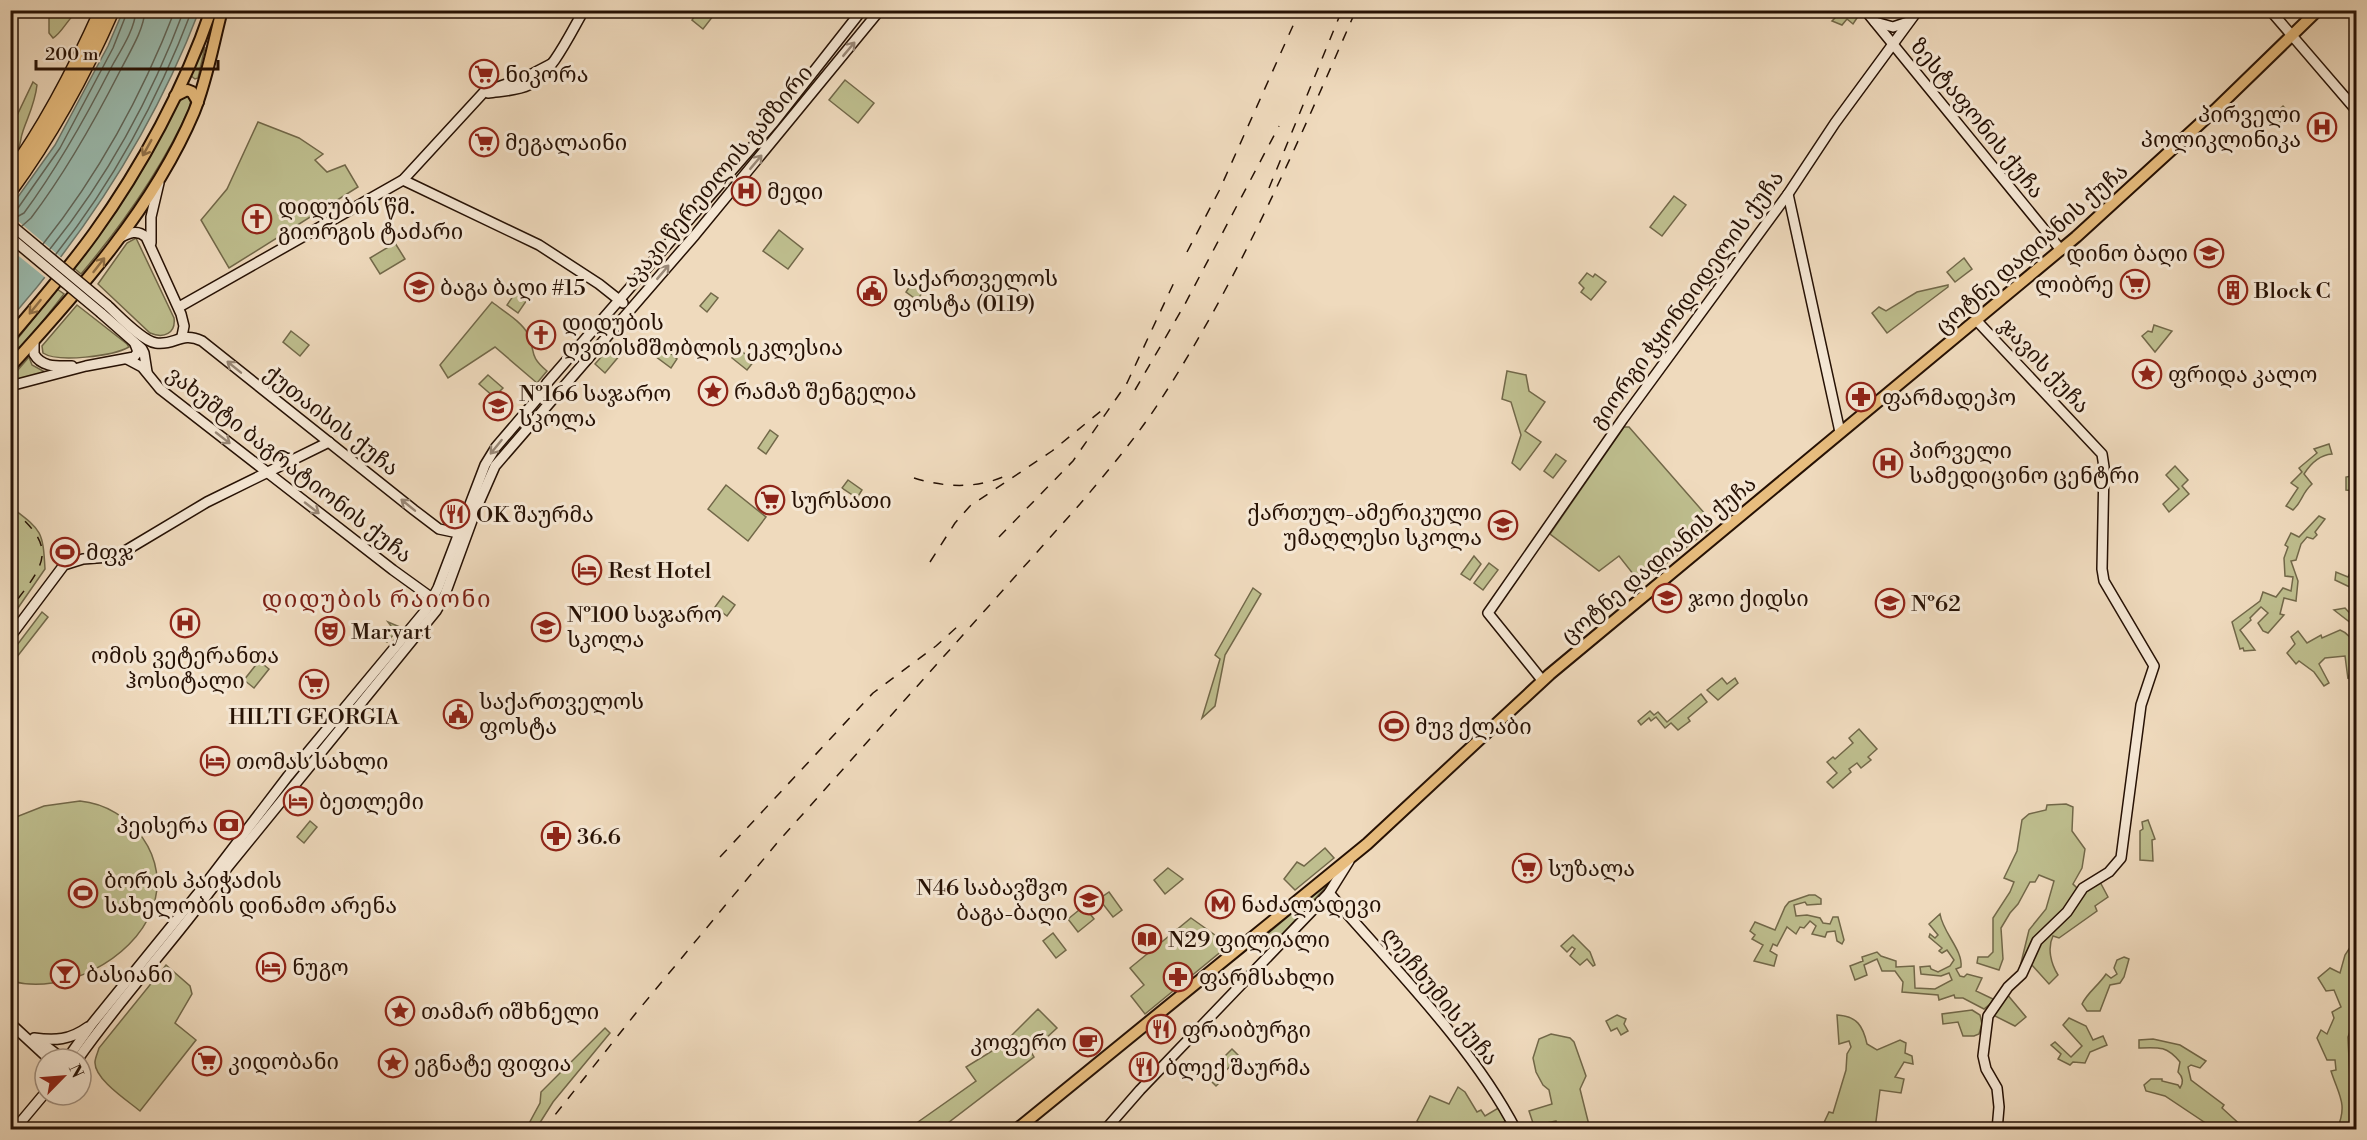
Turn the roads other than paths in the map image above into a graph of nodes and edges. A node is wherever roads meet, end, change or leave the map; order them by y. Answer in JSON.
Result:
{"nodes":[{"id":1,"x":101,"y":10,"type":"edge"},
{"id":2,"x":112,"y":10,"type":"edge"},
{"id":3,"x":212,"y":10,"type":"edge"},
{"id":4,"x":222,"y":10,"type":"edge"},
{"id":5,"x":584,"y":10,"type":"edge"},
{"id":6,"x":862,"y":10,"type":"edge"},
{"id":7,"x":880,"y":10,"type":"edge"},
{"id":8,"x":1865,"y":10,"type":"edge"},
{"id":9,"x":1918,"y":10,"type":"edge"},
{"id":10,"x":2270,"y":10,"type":"edge"},
{"id":11,"x":2318,"y":10,"type":"edge"},
{"id":12,"x":1874,"y":21,"type":"junction"},
{"id":13,"x":1910,"y":22,"type":"junction"},
{"id":14,"x":2292,"y":35,"type":"junction"},
{"id":15,"x":1893,"y":45,"type":"junction"},
{"id":16,"x":187,"y":69,"type":"junction"},
{"id":17,"x":205,"y":75,"type":"junction"},
{"id":18,"x":175,"y":96,"type":"junction"},
{"id":19,"x":198,"y":102,"type":"junction"},
{"id":20,"x":2356,"y":110,"type":"edge"},
{"id":21,"x":10,"y":174,"type":"edge"},
{"id":22,"x":161,"y":174,"type":"junction"},
{"id":23,"x":403,"y":180,"type":"junction"},
{"id":24,"x":10,"y":192,"type":"edge"},
{"id":25,"x":1788,"y":194,"type":"junction"},
{"id":26,"x":10,"y":224,"type":"edge"},
{"id":27,"x":10,"y":237,"type":"edge"},
{"id":28,"x":119,"y":238,"type":"junction"},
{"id":29,"x":151,"y":245,"type":"junction"},
{"id":30,"x":2061,"y":250,"type":"junction"},
{"id":31,"x":620,"y":301,"type":"junction"},
{"id":32,"x":179,"y":307,"type":"junction"},
{"id":33,"x":104,"y":309,"type":"junction"},
{"id":34,"x":630,"y":309,"type":"junction"},
{"id":35,"x":1977,"y":321,"type":"junction"},
{"id":36,"x":182,"y":336,"type":"junction"},
{"id":37,"x":10,"y":337,"type":"edge"},
{"id":38,"x":34,"y":341,"type":"junction"},
{"id":39,"x":135,"y":344,"type":"junction"},
{"id":40,"x":127,"y":359,"type":"junction"},
{"id":41,"x":86,"y":366,"type":"junction"},
{"id":42,"x":10,"y":367,"type":"edge"},
{"id":43,"x":147,"y":373,"type":"junction"},
{"id":44,"x":10,"y":386,"type":"edge"},
{"id":45,"x":1840,"y":432,"type":"junction"},
{"id":46,"x":329,"y":442,"type":"junction"},
{"id":47,"x":266,"y":472,"type":"junction"},
{"id":48,"x":458,"y":533,"type":"junction"},
{"id":49,"x":436,"y":601,"type":"junction"},
{"id":50,"x":10,"y":637,"type":"edge"},
{"id":51,"x":1542,"y":680,"type":"junction"},
{"id":52,"x":1351,"y":858,"type":"junction"},
{"id":53,"x":1329,"y":893,"type":"junction"},
{"id":54,"x":10,"y":1023,"type":"edge"},
{"id":55,"x":92,"y":1024,"type":"junction"},
{"id":56,"x":20,"y":1030,"type":"junction"},
{"id":57,"x":34,"y":1038,"type":"junction"},
{"id":58,"x":36,"y":1047,"type":"edge"},
{"id":59,"x":47,"y":1047,"type":"edge"},
{"id":60,"x":74,"y":1047,"type":"edge"},
{"id":61,"x":86,"y":1047,"type":"edge"},
{"id":62,"x":33,"y":1107,"type":"edge"},
{"id":63,"x":14,"y":1130,"type":"edge"},
{"id":64,"x":1016,"y":1130,"type":"edge"},
{"id":65,"x":1105,"y":1130,"type":"edge"},
{"id":66,"x":1516,"y":1130,"type":"edge"},
{"id":67,"x":1997,"y":1130,"type":"edge"}],
"edges":[{"from":1,"to":21,"type":"highway"},
{"from":2,"to":24,"type":"highway"},
{"from":3,"to":16,"type":"main road"},
{"from":4,"to":17,"type":"main road"},
{"from":5,"to":23,"type":"main road"},
{"from":6,"to":31,"type":"main road","name":"აკაკი წერეთლის გამზირი"},
{"from":34,"to":7,"type":"main road","name":"აკაკი წერეთლის გამზირი","one_way":true},
{"from":8,"to":12,"type":"main road","name":"ზესტაფონის ქუჩა"},
{"from":9,"to":13,"type":"main road","name":"გიორგი ჭყონდიდელის ქუჩა"},
{"from":10,"to":14,"type":"main road"},
{"from":11,"to":14,"type":"main road","name":"ცოტნე დადიანის ქუჩა"},
{"from":12,"to":13,"type":"main road"},
{"from":12,"to":15,"type":"main road","name":"ზესტაფონის ქუჩა"},
{"from":13,"to":15,"type":"main road","name":"გიორგი ჭყონდიდელის ქუჩა"},
{"from":14,"to":20,"type":"main road"},
{"from":14,"to":30,"type":"main road","name":"ცოტნე დადიანის ქუჩა"},
{"from":15,"to":25,"type":"main road","name":"გიორგი ჭყონდიდელის ქუჩა"},
{"from":15,"to":30,"type":"main road","name":"ზესტაფონის ქუჩა"},
{"from":16,"to":17,"type":"main road"},
{"from":16,"to":18,"type":"main road"},
{"from":17,"to":19,"type":"main road"},
{"from":18,"to":19,"type":"main road"},
{"from":18,"to":37,"type":"main road","one_way":true},
{"from":19,"to":22,"type":"main road"},
{"from":22,"to":28,"type":"main road"},
{"from":22,"to":29,"type":"main road"},
{"from":23,"to":31,"type":"main road"},
{"from":23,"to":32,"type":"main road"},
{"from":25,"to":45,"type":"main road"},
{"from":25,"to":51,"type":"main road","name":"გიორგი ჭყონდიდელის ქუჩა"},
{"from":26,"to":33,"type":"main road","bridge":true},
{"from":27,"to":33,"type":"main road","bridge":true},
{"from":28,"to":29,"type":"main road"},
{"from":38,"to":28,"type":"main road","one_way":true},
{"from":29,"to":32,"type":"main road"},
{"from":30,"to":35,"type":"main road","name":"ცოტნე დადიანის ქუჩა"},
{"from":31,"to":34,"type":"main road"},
{"from":31,"to":48,"type":"main road","name":"აკაკი წერეთლის გამზირი","one_way":true},
{"from":32,"to":36,"type":"main road"},
{"from":33,"to":36,"type":"main road"},
{"from":33,"to":39,"type":"main road"},
{"from":34,"to":49,"type":"main road","name":"აკაკი წერეთლის გამზირი"},
{"from":35,"to":45,"type":"main road","name":"ცოტნე დადიანის ქუჩა"},
{"from":35,"to":67,"type":"main road","name":"ჯავის ქუჩა"},
{"from":46,"to":36,"type":"main road","name":"ქუთაისის ქუჩა","one_way":true},
{"from":38,"to":41,"type":"main road"},
{"from":38,"to":42,"type":"main road"},
{"from":39,"to":40,"type":"main road"},
{"from":39,"to":43,"type":"main road","name":"ვახუშტი ბაგრატიონის ქუჩა"},
{"from":40,"to":41,"type":"main road"},
{"from":40,"to":43,"type":"main road","name":"ვახუშტი ბაგრატიონის ქუჩა"},
{"from":41,"to":44,"type":"main road"},
{"from":43,"to":47,"type":"main road","name":"ვახუშტი ბაგრატიონის ქუჩა","one_way":true},
{"from":45,"to":51,"type":"main road","name":"ცოტნე დადიანის ქუჩა"},
{"from":46,"to":47,"type":"main road"},
{"from":48,"to":46,"type":"main road","name":"ქუთაისის ქუჩა","one_way":true},
{"from":47,"to":49,"type":"main road","name":"ვახუშტი ბაგრატიონის ქუჩა","one_way":true},
{"from":47,"to":50,"type":"main road"},
{"from":48,"to":49,"type":"main road","name":"აკაკი წერეთლის გამზირი"},
{"from":49,"to":55,"type":"main road","name":"აკაკი წერეთლის გამზირი"},
{"from":49,"to":61,"type":"main road","name":"აკაკი წერეთლის გამზირი"},
{"from":51,"to":52,"type":"main road","name":"ცოტნე დადიანის ქუჩა"},
{"from":52,"to":53,"type":"main road"},
{"from":52,"to":64,"type":"main road","name":"ცოტნე დადიანის ქუჩა"},
{"from":53,"to":65,"type":"main road"},
{"from":53,"to":66,"type":"main road","name":"ლეჩხუმის ქუჩა"},
{"from":54,"to":56,"type":"main road"},
{"from":55,"to":57,"type":"main road","name":"აკაკი წერეთლის გამზირი"},
{"from":55,"to":60,"type":"main road","name":"აკაკი წერეთლის გამზირი"},
{"from":56,"to":57,"type":"main road"},
{"from":56,"to":58,"type":"main road"},
{"from":57,"to":59,"type":"main road"},
{"from":62,"to":63,"type":"main road"}]}
